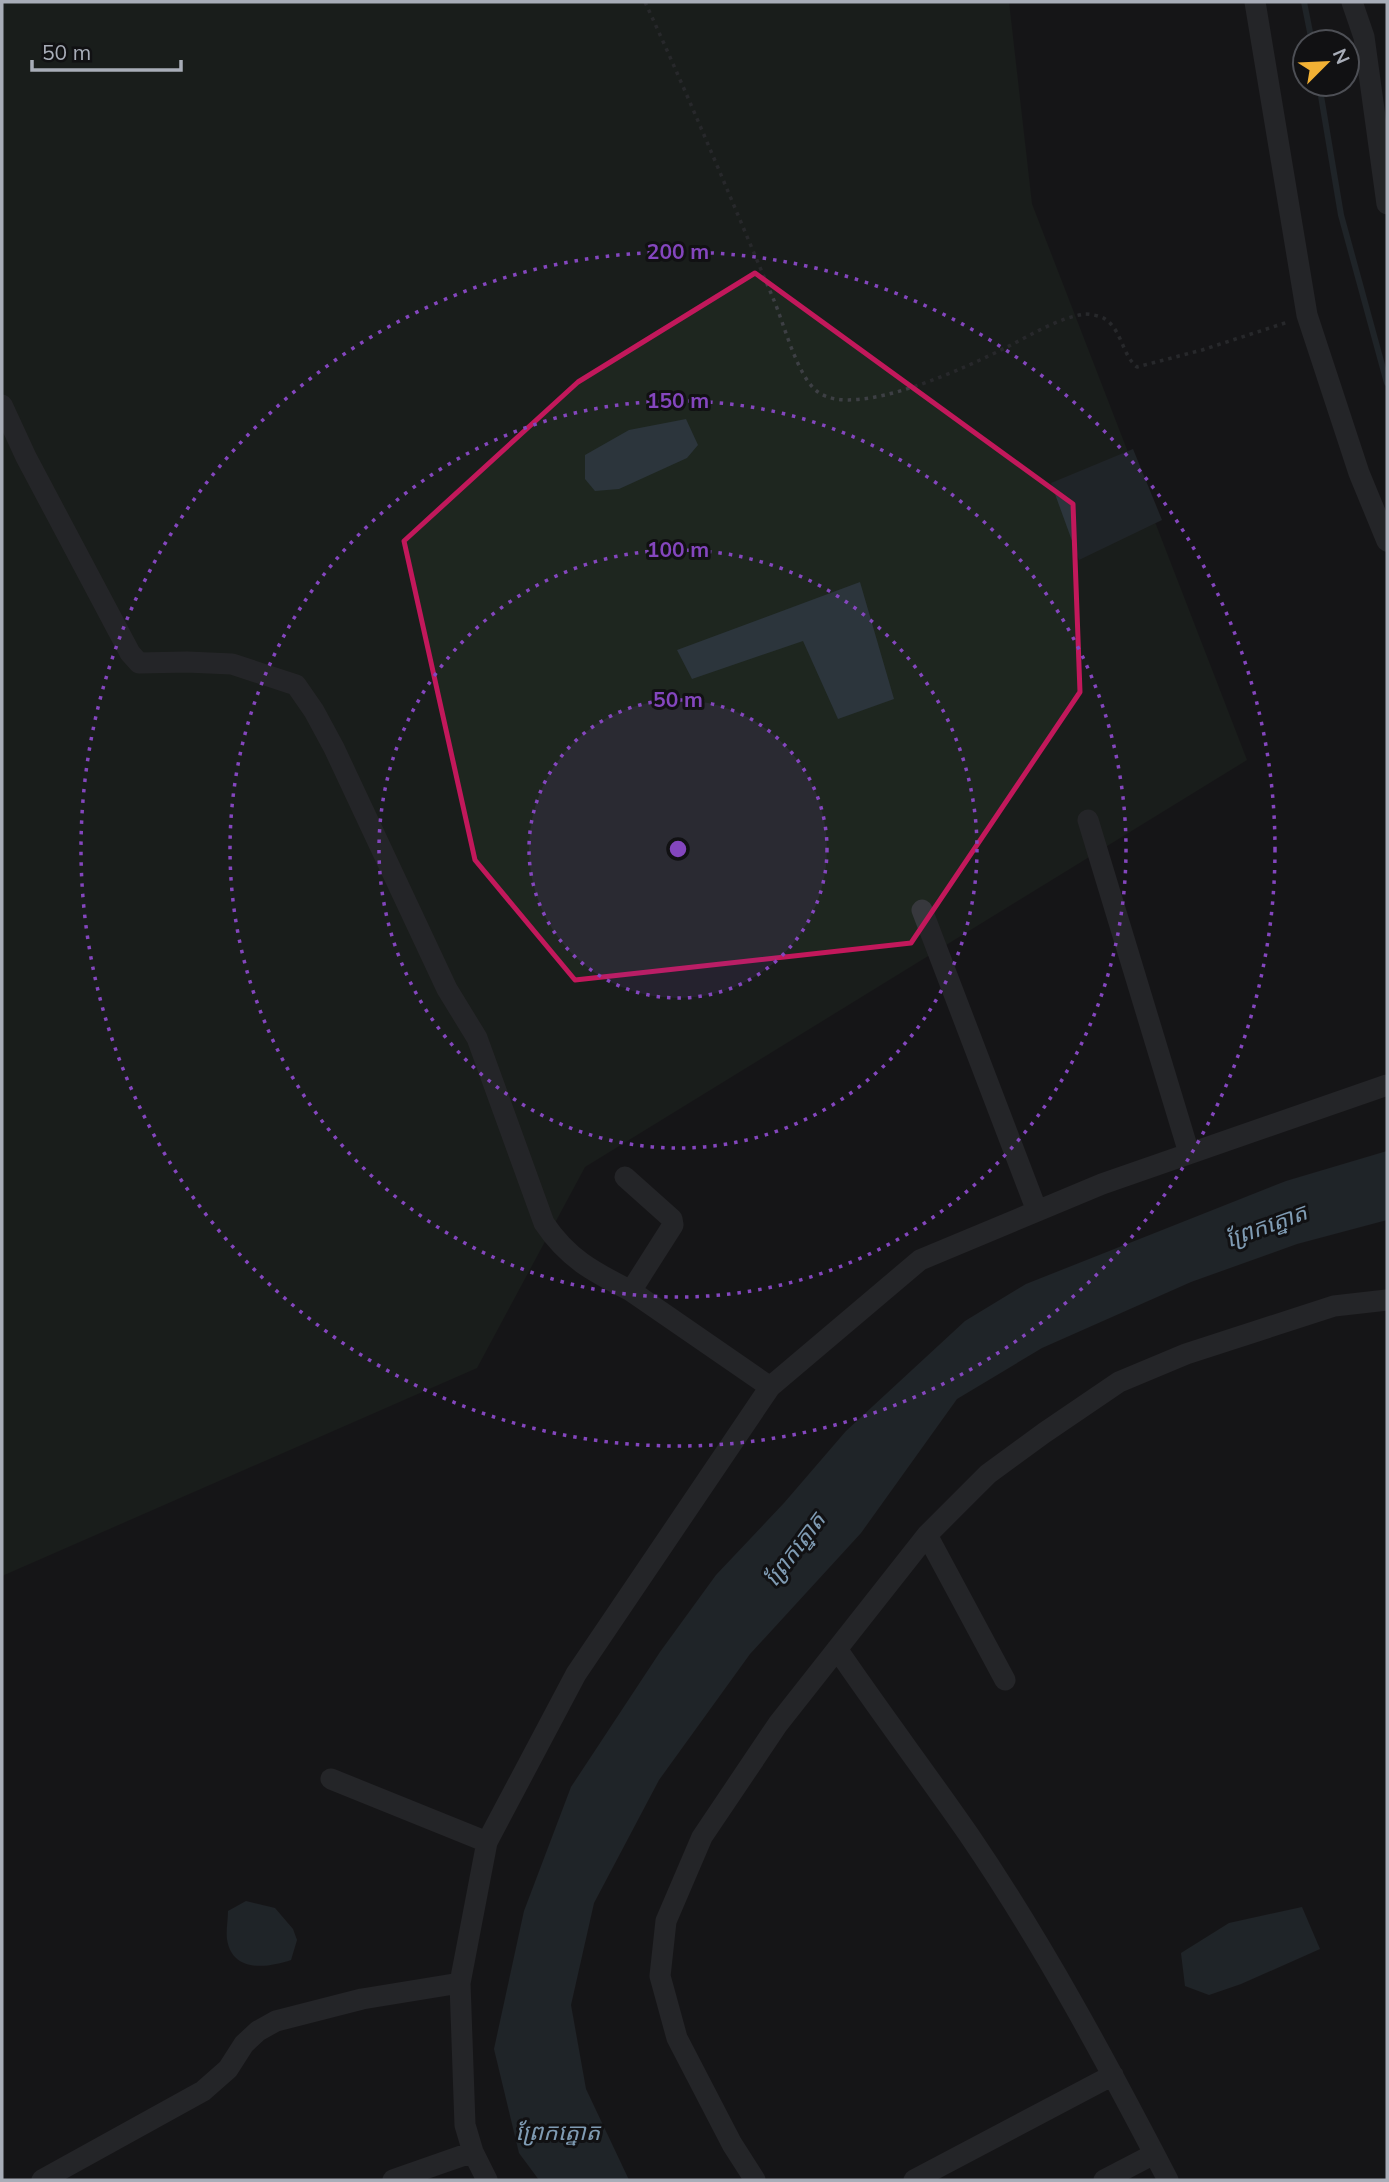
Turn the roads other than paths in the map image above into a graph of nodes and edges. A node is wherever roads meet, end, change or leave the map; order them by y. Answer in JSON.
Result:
{"nodes":[{"id":1,"x":1255,"y":2,"type":"edge"},
{"id":2,"x":1352,"y":2,"type":"edge"},
{"id":3,"x":1387,"y":204,"type":"edge"},
{"id":4,"x":2,"y":405,"type":"edge"},
{"id":5,"x":1387,"y":541,"type":"edge"},
{"id":6,"x":1088,"y":820,"type":"dead end"},
{"id":7,"x":922,"y":910,"type":"dead end"},
{"id":8,"x":1387,"y":1084,"type":"edge"},
{"id":9,"x":1189,"y":1153,"type":"junction"},
{"id":10,"x":625,"y":1177,"type":"dead end"},
{"id":11,"x":1037,"y":1211,"type":"junction"},
{"id":12,"x":631,"y":1291,"type":"junction"},
{"id":13,"x":1387,"y":1300,"type":"edge"},
{"id":14,"x":771,"y":1387,"type":"junction"},
{"id":15,"x":927,"y":1535,"type":"junction"},
{"id":16,"x":837,"y":1649,"type":"junction"},
{"id":17,"x":1005,"y":1680,"type":"dead end"},
{"id":18,"x":331,"y":1779,"type":"dead end"},
{"id":19,"x":487,"y":1842,"type":"junction"},
{"id":20,"x":460,"y":1983,"type":"junction"},
{"id":21,"x":1113,"y":2075,"type":"junction"},
{"id":22,"x":473,"y":2152,"type":"junction"},
{"id":23,"x":1154,"y":2154,"type":"junction"},
{"id":24,"x":42,"y":2180,"type":"edge"},
{"id":25,"x":393,"y":2180,"type":"edge"},
{"id":26,"x":487,"y":2180,"type":"edge"},
{"id":27,"x":755,"y":2180,"type":"edge"},
{"id":28,"x":914,"y":2180,"type":"edge"},
{"id":29,"x":1104,"y":2180,"type":"edge"},
{"id":30,"x":1168,"y":2180,"type":"edge"}],
"edges":[{"from":1,"to":5,"type":"street"},
{"from":2,"to":3,"type":"street"},
{"from":4,"to":12,"type":"street"},
{"from":6,"to":9,"type":"street"},
{"from":7,"to":11,"type":"street"},
{"from":8,"to":9,"type":"street"},
{"from":9,"to":11,"type":"street"},
{"from":10,"to":12,"type":"street"},
{"from":11,"to":14,"type":"street"},
{"from":12,"to":14,"type":"street"},
{"from":13,"to":15,"type":"street"},
{"from":14,"to":19,"type":"street"},
{"from":15,"to":16,"type":"street"},
{"from":15,"to":17,"type":"street"},
{"from":16,"to":21,"type":"street"},
{"from":16,"to":27,"type":"street"},
{"from":18,"to":19,"type":"street"},
{"from":19,"to":20,"type":"street"},
{"from":20,"to":22,"type":"street"},
{"from":20,"to":24,"type":"street"},
{"from":21,"to":23,"type":"street"},
{"from":21,"to":28,"type":"street"},
{"from":22,"to":25,"type":"street"},
{"from":22,"to":26,"type":"street"},
{"from":23,"to":29,"type":"street"},
{"from":23,"to":30,"type":"street"}]}
